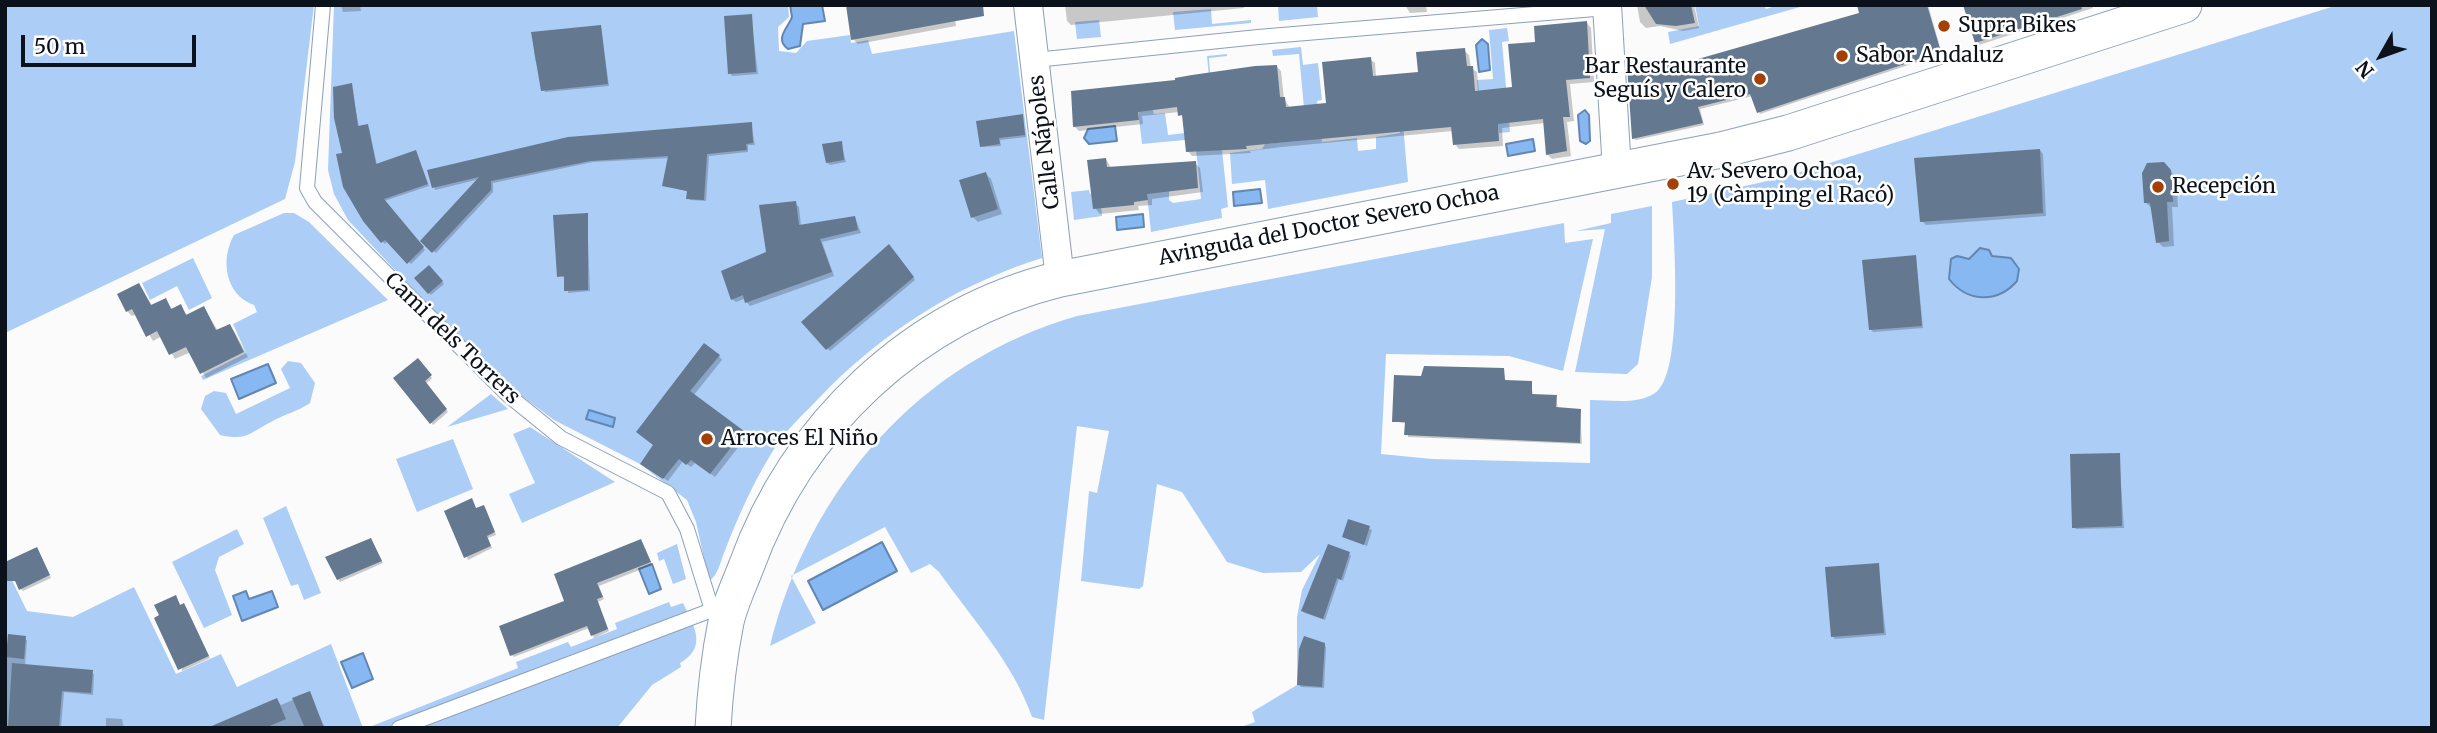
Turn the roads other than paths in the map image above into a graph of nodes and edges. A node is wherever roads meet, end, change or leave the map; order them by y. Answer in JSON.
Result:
{"nodes":[{"id":1,"x":323,"y":5,"type":"edge"},
{"id":2,"x":1028,"y":5,"type":"edge"},
{"id":3,"x":2184,"y":5,"type":"edge"},
{"id":4,"x":1607,"y":7,"type":"edge"},
{"id":5,"x":1035,"y":60,"type":"junction"},
{"id":6,"x":1617,"y":171,"type":"junction"},
{"id":7,"x":1060,"y":279,"type":"junction"},
{"id":8,"x":719,"y":615,"type":"junction"},
{"id":9,"x":399,"y":728,"type":"edge"},
{"id":10,"x":713,"y":728,"type":"edge"}],
"edges":[{"from":1,"to":8,"type":"lane","name":"Cami dels Torrers"},
{"from":2,"to":5,"type":"street","name":"Calle Nápoles"},
{"from":3,"to":6,"type":"street","name":"Avinguda del Doctor Severo Ochoa"},
{"from":4,"to":5,"type":"lane"},
{"from":4,"to":6,"type":"street"},
{"from":5,"to":7,"type":"street","name":"Calle Nápoles"},
{"from":6,"to":7,"type":"street","name":"Avinguda del Doctor Severo Ochoa"},
{"from":7,"to":8,"type":"street","name":"Avinguda del Doctor Severo Ochoa"},
{"from":8,"to":9,"type":"lane"},
{"from":8,"to":10,"type":"street","name":"Avinguda del Doctor Severo Ochoa"}]}
